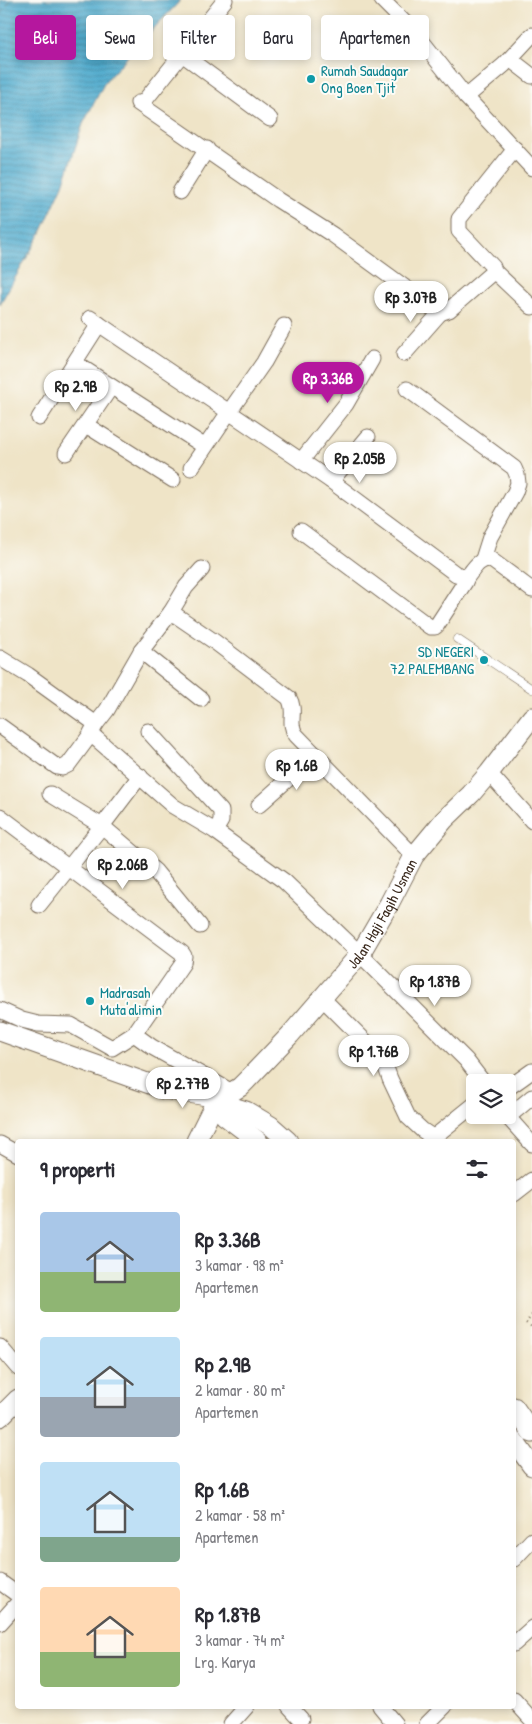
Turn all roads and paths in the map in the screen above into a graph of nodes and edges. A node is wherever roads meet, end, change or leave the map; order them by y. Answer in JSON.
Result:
{"nodes":[{"id":1,"x":226,"y":0,"type":"edge"},
{"id":2,"x":382,"y":0,"type":"edge"},
{"id":3,"x":214,"y":15,"type":"edge"},
{"id":4,"x":532,"y":35,"type":"edge"},
{"id":5,"x":510,"y":59,"type":"junction"},
{"id":6,"x":177,"y":60,"type":"edge"},
{"id":7,"x":190,"y":60,"type":"edge"},
{"id":8,"x":532,"y":76,"type":"edge"},
{"id":9,"x":470,"y":93,"type":"junction"},
{"id":10,"x":270,"y":119,"type":"dead end"},
{"id":11,"x":515,"y":148,"type":"junction"},
{"id":12,"x":207,"y":149,"type":"junction"},
{"id":13,"x":532,"y":168,"type":"edge"},
{"id":14,"x":180,"y":192,"type":"dead end"},
{"id":15,"x":494,"y":270,"type":"junction"},
{"id":16,"x":532,"y":307,"type":"edge"},
{"id":17,"x":440,"y":313,"type":"junction"},
{"id":18,"x":284,"y":326,"type":"dead end"},
{"id":19,"x":404,"y":354,"type":"dead end"},
{"id":20,"x":372,"y":359,"type":"dead end"},
{"id":21,"x":75,"y":363,"type":"junction"},
{"id":22,"x":111,"y":388,"type":"junction"},
{"id":23,"x":407,"y":389,"type":"dead end"},
{"id":24,"x":229,"y":412,"type":"junction"},
{"id":25,"x":39,"y":418,"type":"dead end"},
{"id":26,"x":86,"y":424,"type":"junction"},
{"id":27,"x":368,"y":437,"type":"dead end"},
{"id":28,"x":204,"y":446,"type":"junction"},
{"id":29,"x":66,"y":452,"type":"dead end"},
{"id":30,"x":301,"y":461,"type":"junction"},
{"id":31,"x":191,"y":468,"type":"dead end"},
{"id":32,"x":173,"y":480,"type":"dead end"},
{"id":33,"x":331,"y":481,"type":"junction"},
{"id":34,"x":300,"y":531,"type":"dead end"},
{"id":35,"x":483,"y":559,"type":"junction"},
{"id":36,"x":202,"y":569,"type":"dead end"},
{"id":37,"x":466,"y":577,"type":"junction"},
{"id":38,"x":532,"y":590,"type":"edge"},
{"id":39,"x":171,"y":612,"type":"junction"},
{"id":40,"x":456,"y":639,"type":"dead end"},
{"id":41,"x":141,"y":651,"type":"junction"},
{"id":42,"x":0,"y":658,"type":"edge"},
{"id":43,"x":532,"y":688,"type":"edge"},
{"id":44,"x":201,"y":699,"type":"dead end"},
{"id":45,"x":532,"y":717,"type":"edge"},
{"id":46,"x":0,"y":726,"type":"edge"},
{"id":47,"x":94,"y":729,"type":"junction"},
{"id":48,"x":148,"y":731,"type":"dead end"},
{"id":49,"x":315,"y":755,"type":"junction"},
{"id":50,"x":488,"y":774,"type":"junction"},
{"id":51,"x":140,"y":776,"type":"junction"},
{"id":52,"x":50,"y":794,"type":"dead end"},
{"id":53,"x":259,"y":805,"type":"dead end"},
{"id":54,"x":0,"y":816,"type":"edge"},
{"id":55,"x":532,"y":821,"type":"edge"},
{"id":56,"x":102,"y":826,"type":"junction"},
{"id":57,"x":215,"y":831,"type":"junction"},
{"id":58,"x":414,"y":856,"type":"junction"},
{"id":59,"x":70,"y":867,"type":"junction"},
{"id":60,"x":39,"y":905,"type":"dead end"},
{"id":61,"x":200,"y":926,"type":"dead end"},
{"id":62,"x":360,"y":954,"type":"junction"},
{"id":63,"x":322,"y":998,"type":"junction"},
{"id":64,"x":0,"y":1010,"type":"edge"},
{"id":65,"x":0,"y":1031,"type":"edge"},
{"id":66,"x":134,"y":1034,"type":"junction"},
{"id":67,"x":532,"y":1071,"type":"edge"},
{"id":68,"x":477,"y":1074,"type":"edge"},
{"id":69,"x":516,"y":1082,"type":"edge"},
{"id":70,"x":532,"y":1097,"type":"edge"},
{"id":71,"x":218,"y":1101,"type":"junction"},
{"id":72,"x":516,"y":1109,"type":"edge"},
{"id":73,"x":466,"y":1111,"type":"edge"},
{"id":74,"x":514,"y":1124,"type":"edge"},
{"id":75,"x":197,"y":1139,"type":"edge"},
{"id":76,"x":255,"y":1139,"type":"edge"},
{"id":77,"x":286,"y":1139,"type":"edge"},
{"id":78,"x":431,"y":1139,"type":"edge"},
{"id":79,"x":433,"y":1139,"type":"edge"},
{"id":80,"x":0,"y":1144,"type":"edge"},
{"id":81,"x":532,"y":1144,"type":"edge"},
{"id":82,"x":15,"y":1152,"type":"edge"},
{"id":83,"x":532,"y":1180,"type":"edge"},
{"id":84,"x":516,"y":1192,"type":"edge"},
{"id":85,"x":532,"y":1315,"type":"edge"},
{"id":86,"x":532,"y":1327,"type":"edge"},
{"id":87,"x":0,"y":1347,"type":"edge"},
{"id":88,"x":15,"y":1364,"type":"edge"},
{"id":89,"x":15,"y":1402,"type":"edge"},
{"id":90,"x":516,"y":1410,"type":"edge"},
{"id":91,"x":0,"y":1418,"type":"edge"},
{"id":92,"x":532,"y":1432,"type":"edge"},
{"id":93,"x":516,"y":1444,"type":"edge"},
{"id":94,"x":532,"y":1466,"type":"edge"},
{"id":95,"x":532,"y":1540,"type":"edge"},
{"id":96,"x":516,"y":1557,"type":"edge"},
{"id":97,"x":0,"y":1582,"type":"edge"},
{"id":98,"x":15,"y":1593,"type":"edge"},
{"id":99,"x":15,"y":1608,"type":"edge"},
{"id":100,"x":8,"y":1621,"type":"edge"},
{"id":101,"x":532,"y":1628,"type":"edge"},
{"id":102,"x":516,"y":1642,"type":"edge"},
{"id":103,"x":516,"y":1702,"type":"edge"},
{"id":104,"x":244,"y":1709,"type":"edge"},
{"id":105,"x":292,"y":1709,"type":"edge"},
{"id":106,"x":382,"y":1709,"type":"edge"},
{"id":107,"x":442,"y":1709,"type":"edge"},
{"id":108,"x":302,"y":1719,"type":"dead end"},
{"id":109,"x":532,"y":1720,"type":"edge"},
{"id":110,"x":231,"y":1724,"type":"edge"},
{"id":111,"x":395,"y":1724,"type":"edge"},
{"id":112,"x":427,"y":1724,"type":"edge"}],
"edges":[{"from":1,"to":3,"type":"street"},
{"from":2,"to":9,"type":"street"},
{"from":4,"to":5,"type":"street"},
{"from":5,"to":8,"type":"street"},
{"from":5,"to":9,"type":"street"},
{"from":6,"to":12,"type":"street"},
{"from":7,"to":10,"type":"street"},
{"from":9,"to":11,"type":"street"},
{"from":11,"to":13,"type":"street"},
{"from":11,"to":15,"type":"street"},
{"from":12,"to":14,"type":"street"},
{"from":12,"to":17,"type":"street"},
{"from":15,"to":16,"type":"street"},
{"from":15,"to":17,"type":"street"},
{"from":17,"to":19,"type":"street"},
{"from":18,"to":24,"type":"street"},
{"from":20,"to":30,"type":"street"},
{"from":21,"to":22,"type":"street"},
{"from":21,"to":24,"type":"street"},
{"from":21,"to":25,"type":"street"},
{"from":22,"to":26,"type":"street"},
{"from":22,"to":28,"type":"street"},
{"from":23,"to":35,"type":"street"},
{"from":24,"to":28,"type":"street"},
{"from":24,"to":30,"type":"street"},
{"from":26,"to":29,"type":"street"},
{"from":26,"to":32,"type":"street"},
{"from":27,"to":33,"type":"street"},
{"from":28,"to":31,"type":"street"},
{"from":30,"to":33,"type":"street"},
{"from":33,"to":37,"type":"street"},
{"from":34,"to":37,"type":"street"},
{"from":35,"to":37,"type":"street"},
{"from":35,"to":38,"type":"street"},
{"from":36,"to":39,"type":"street"},
{"from":39,"to":41,"type":"street"},
{"from":39,"to":49,"type":"street"},
{"from":40,"to":43,"type":"lane"},
{"from":41,"to":44,"type":"street"},
{"from":41,"to":47,"type":"street"},
{"from":42,"to":47,"type":"street"},
{"from":45,"to":50,"type":"street","name":"Jalan Haji Faqih Usman"},
{"from":46,"to":47,"type":"street"},
{"from":47,"to":51,"type":"street"},
{"from":48,"to":57,"type":"street"},
{"from":49,"to":53,"type":"street"},
{"from":49,"to":58,"type":"street"},
{"from":50,"to":55,"type":"street"},
{"from":50,"to":58,"type":"street","name":"Jalan Haji Faqih Usman"},
{"from":51,"to":56,"type":"street"},
{"from":51,"to":57,"type":"street"},
{"from":52,"to":56,"type":"street"},
{"from":54,"to":59,"type":"street"},
{"from":56,"to":59,"type":"street"},
{"from":56,"to":61,"type":"street"},
{"from":57,"to":62,"type":"street"},
{"from":58,"to":62,"type":"street","name":"Jalan Haji Faqih Usman"},
{"from":59,"to":60,"type":"street"},
{"from":59,"to":66,"type":"street"},
{"from":62,"to":63,"type":"street","name":"Jalan Haji Faqih Usman"},
{"from":62,"to":68,"type":"street"},
{"from":63,"to":71,"type":"street","name":"Jalan Haji Faqih Usman"},
{"from":63,"to":78,"type":"street"},
{"from":64,"to":66,"type":"street"},
{"from":65,"to":71,"type":"street"},
{"from":66,"to":71,"type":"street"},
{"from":67,"to":69,"type":"street"},
{"from":70,"to":72,"type":"street"},
{"from":71,"to":75,"type":"street","name":"Jalan Haji Faqih Usman"},
{"from":71,"to":76,"type":"street"},
{"from":71,"to":77,"type":"street"},
{"from":73,"to":79,"type":"street"},
{"from":74,"to":81,"type":"street"},
{"from":80,"to":82,"type":"street"},
{"from":83,"to":84,"type":"street"},
{"from":85,"to":86,"type":"path"},
{"from":87,"to":88,"type":"street"},
{"from":89,"to":91,"type":"street"},
{"from":90,"to":92,"type":"street"},
{"from":93,"to":94,"type":"street"},
{"from":95,"to":96,"type":"street"},
{"from":97,"to":98,"type":"street"},
{"from":99,"to":100,"type":"street"},
{"from":101,"to":102,"type":"street"},
{"from":103,"to":109,"type":"street"},
{"from":104,"to":110,"type":"street"},
{"from":105,"to":108,"type":"street"},
{"from":106,"to":111,"type":"street"},
{"from":107,"to":112,"type":"street"}]}
